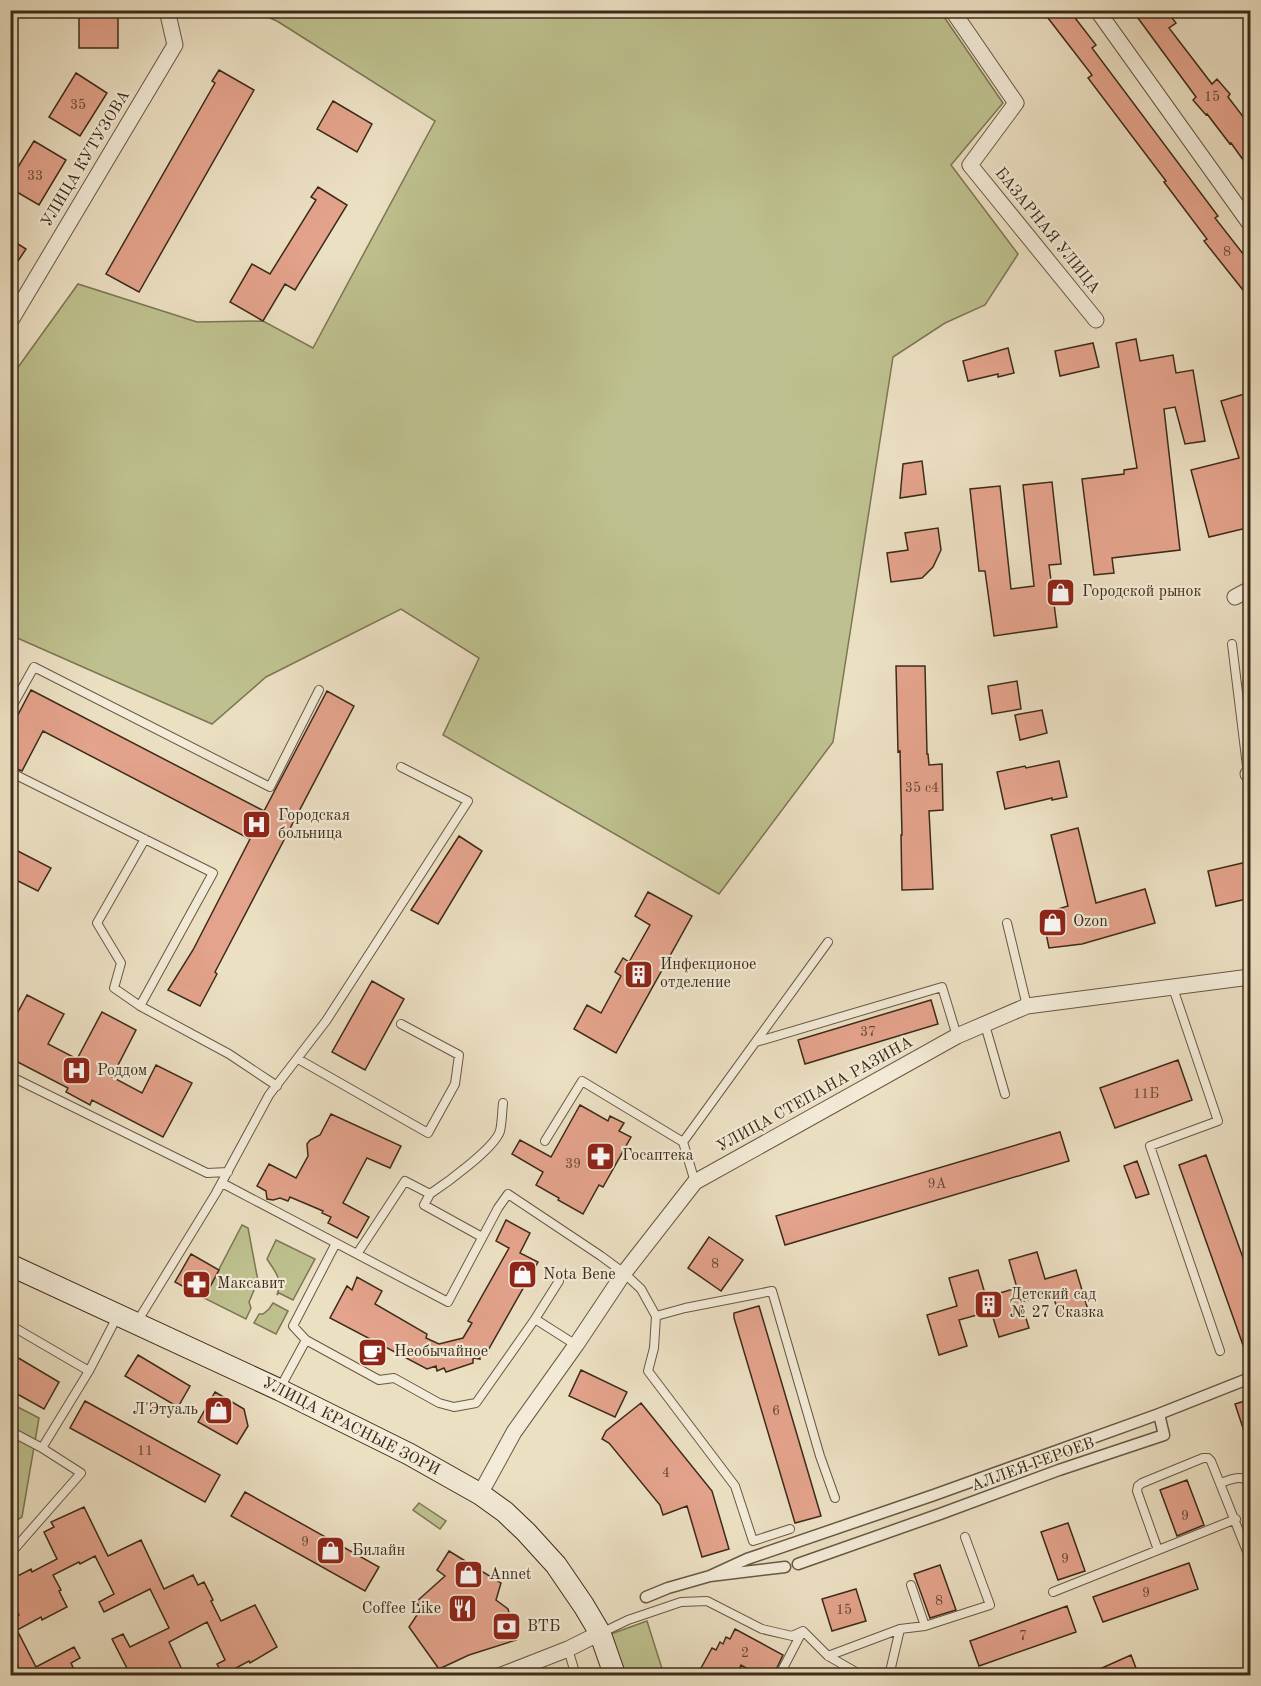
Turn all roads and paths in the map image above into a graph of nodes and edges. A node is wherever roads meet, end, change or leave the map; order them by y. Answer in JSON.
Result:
{"nodes":[{"id":1,"x":167,"y":10,"type":"edge"},
{"id":2,"x":952,"y":10,"type":"edge"},
{"id":3,"x":1096,"y":10,"type":"edge"},
{"id":4,"x":1251,"y":224,"type":"edge"},
{"id":5,"x":1096,"y":320,"type":"dead end"},
{"id":6,"x":10,"y":322,"type":"edge"},
{"id":7,"x":1251,"y":589,"type":"edge"},
{"id":8,"x":1235,"y":597,"type":"dead end"},
{"id":9,"x":1232,"y":644,"type":"dead end"},
{"id":10,"x":319,"y":690,"type":"dead end"},
{"id":11,"x":10,"y":710,"type":"edge"},
{"id":12,"x":401,"y":767,"type":"dead end"},
{"id":13,"x":10,"y":772,"type":"edge"},
{"id":14,"x":1249,"y":774,"type":"edge"},
{"id":15,"x":145,"y":839,"type":"junction"},
{"id":16,"x":1007,"y":923,"type":"dead end"},
{"id":17,"x":828,"y":942,"type":"dead end"},
{"id":18,"x":1251,"y":977,"type":"edge"},
{"id":19,"x":1173,"y":988,"type":"junction"},
{"id":20,"x":140,"y":1006,"type":"junction"},
{"id":21,"x":1027,"y":1006,"type":"junction"},
{"id":22,"x":400,"y":1024,"type":"dead end"},
{"id":23,"x":985,"y":1025,"type":"junction"},
{"id":24,"x":957,"y":1036,"type":"junction"},
{"id":25,"x":756,"y":1042,"type":"junction"},
{"id":26,"x":298,"y":1059,"type":"junction"},
{"id":27,"x":10,"y":1076,"type":"edge"},
{"id":28,"x":277,"y":1086,"type":"junction"},
{"id":29,"x":1005,"y":1094,"type":"dead end"},
{"id":30,"x":503,"y":1103,"type":"dead end"},
{"id":31,"x":545,"y":1141,"type":"dead end"},
{"id":32,"x":683,"y":1142,"type":"junction"},
{"id":33,"x":228,"y":1172,"type":"junction"},
{"id":34,"x":695,"y":1182,"type":"junction"},
{"id":35,"x":222,"y":1183,"type":"junction"},
{"id":36,"x":430,"y":1194,"type":"junction"},
{"id":37,"x":483,"y":1237,"type":"junction"},
{"id":38,"x":336,"y":1243,"type":"junction"},
{"id":39,"x":357,"y":1254,"type":"junction"},
{"id":40,"x":10,"y":1265,"type":"edge"},
{"id":41,"x":624,"y":1274,"type":"junction"},
{"id":42,"x":559,"y":1281,"type":"dead end"},
{"id":43,"x":656,"y":1316,"type":"junction"},
{"id":44,"x":127,"y":1319,"type":"junction"},
{"id":45,"x":535,"y":1319,"type":"junction"},
{"id":46,"x":10,"y":1325,"type":"edge"},
{"id":47,"x":306,"y":1340,"type":"junction"},
{"id":48,"x":576,"y":1345,"type":"junction"},
{"id":49,"x":1220,"y":1351,"type":"dead end"},
{"id":50,"x":89,"y":1371,"type":"junction"},
{"id":51,"x":1251,"y":1378,"type":"edge"},
{"id":52,"x":280,"y":1390,"type":"junction"},
{"id":53,"x":1159,"y":1414,"type":"junction"},
{"id":54,"x":10,"y":1431,"type":"edge"},
{"id":55,"x":42,"y":1448,"type":"junction"},
{"id":56,"x":1220,"y":1483,"type":"junction"},
{"id":57,"x":1251,"y":1484,"type":"edge"},
{"id":58,"x":480,"y":1494,"type":"junction"},
{"id":59,"x":834,"y":1498,"type":"dead end"},
{"id":60,"x":1236,"y":1519,"type":"junction"},
{"id":61,"x":790,"y":1529,"type":"dead end"},
{"id":62,"x":965,"y":1537,"type":"dead end"},
{"id":63,"x":1158,"y":1550,"type":"junction"},
{"id":64,"x":10,"y":1554,"type":"edge"},
{"id":65,"x":1251,"y":1559,"type":"edge"},
{"id":66,"x":798,"y":1564,"type":"dead end"},
{"id":67,"x":785,"y":1567,"type":"dead end"},
{"id":68,"x":710,"y":1576,"type":"junction"},
{"id":69,"x":911,"y":1585,"type":"dead end"},
{"id":70,"x":1053,"y":1592,"type":"dead end"},
{"id":71,"x":646,"y":1597,"type":"dead end"},
{"id":72,"x":925,"y":1626,"type":"junction"},
{"id":73,"x":900,"y":1629,"type":"junction"},
{"id":74,"x":803,"y":1631,"type":"junction"},
{"id":75,"x":600,"y":1633,"type":"junction"},
{"id":76,"x":568,"y":1649,"type":"junction"},
{"id":77,"x":828,"y":1656,"type":"junction"},
{"id":78,"x":499,"y":1676,"type":"edge"},
{"id":79,"x":576,"y":1676,"type":"edge"},
{"id":80,"x":615,"y":1676,"type":"edge"},
{"id":81,"x":779,"y":1676,"type":"edge"},
{"id":82,"x":863,"y":1676,"type":"edge"},
{"id":83,"x":889,"y":1676,"type":"edge"}],
"edges":[{"from":1,"to":6,"type":"street","name":"УЛИЦА КУТУЗОВА"},
{"from":2,"to":5,"type":"street","name":"БАЗАРНАЯ УЛИЦА"},
{"from":3,"to":4,"type":"street"},
{"from":7,"to":8,"type":"street"},
{"from":9,"to":14,"type":"lane"},
{"from":10,"to":11,"type":"lane"},
{"from":12,"to":26,"type":"lane"},
{"from":13,"to":15,"type":"lane"},
{"from":15,"to":20,"type":"lane"},
{"from":15,"to":20,"type":"lane"},
{"from":16,"to":21,"type":"lane"},
{"from":17,"to":25,"type":"lane"},
{"from":18,"to":19,"type":"street","name":"УЛИЦА СТЕПАНА РАЗИНА"},
{"from":19,"to":21,"type":"street","name":"УЛИЦА СТЕПАНА РАЗИНА"},
{"from":19,"to":49,"type":"lane"},
{"from":20,"to":28,"type":"lane"},
{"from":21,"to":23,"type":"street","name":"УЛИЦА СТЕПАНА РАЗИНА"},
{"from":22,"to":26,"type":"lane"},
{"from":23,"to":24,"type":"street","name":"УЛИЦА СТЕПАНА РАЗИНА"},
{"from":23,"to":29,"type":"lane"},
{"from":24,"to":25,"type":"lane"},
{"from":24,"to":34,"type":"street","name":"УЛИЦА СТЕПАНА РАЗИНА"},
{"from":25,"to":32,"type":"lane"},
{"from":26,"to":28,"type":"lane"},
{"from":27,"to":33,"type":"lane"},
{"from":28,"to":33,"type":"lane"},
{"from":30,"to":36,"type":"lane"},
{"from":31,"to":32,"type":"lane"},
{"from":32,"to":34,"type":"lane"},
{"from":33,"to":35,"type":"lane"},
{"from":34,"to":41,"type":"street","name":"УЛИЦА СТЕПАНА РАЗИНА"},
{"from":35,"to":38,"type":"lane"},
{"from":35,"to":44,"type":"lane"},
{"from":36,"to":37,"type":"lane"},
{"from":36,"to":39,"type":"lane"},
{"from":37,"to":39,"type":"lane"},
{"from":37,"to":41,"type":"lane"},
{"from":38,"to":39,"type":"lane"},
{"from":38,"to":47,"type":"lane"},
{"from":40,"to":44,"type":"main road","name":"УЛИЦА КРАСНЫЕ ЗОРИ"},
{"from":41,"to":43,"type":"lane"},
{"from":41,"to":48,"type":"street","name":"УЛИЦА СТЕПАНА РАЗИНА"},
{"from":42,"to":45,"type":"lane"},
{"from":43,"to":59,"type":"lane"},
{"from":43,"to":61,"type":"lane"},
{"from":44,"to":50,"type":"lane"},
{"from":44,"to":52,"type":"main road","name":"УЛИЦА КРАСНЫЕ ЗОРИ"},
{"from":45,"to":47,"type":"lane"},
{"from":45,"to":48,"type":"lane"},
{"from":46,"to":50,"type":"lane"},
{"from":47,"to":52,"type":"lane"},
{"from":48,"to":58,"type":"street","name":"УЛИЦА СТЕПАНА РАЗИНА"},
{"from":50,"to":55,"type":"lane"},
{"from":51,"to":53,"type":"street"},
{"from":52,"to":58,"type":"main road","name":"УЛИЦА КРАСНЫЕ ЗОРИ"},
{"from":53,"to":66,"type":"street","name":"АЛЛЕЯ ГЕРОЕВ"},
{"from":53,"to":68,"type":"street"},
{"from":54,"to":55,"type":"lane"},
{"from":55,"to":64,"type":"lane"},
{"from":56,"to":57,"type":"lane"},
{"from":56,"to":60,"type":"lane"},
{"from":56,"to":63,"type":"lane"},
{"from":58,"to":75,"type":"main road","name":"УЛИЦА КРАСНЫЕ ЗОРИ"},
{"from":60,"to":63,"type":"lane"},
{"from":60,"to":65,"type":"lane"},
{"from":62,"to":72,"type":"lane"},
{"from":63,"to":70,"type":"lane"},
{"from":67,"to":68,"type":"street"},
{"from":68,"to":71,"type":"street"},
{"from":69,"to":72,"type":"lane"},
{"from":72,"to":73,"type":"lane"},
{"from":73,"to":77,"type":"lane"},
{"from":73,"to":83,"type":"lane"},
{"from":74,"to":75,"type":"lane"},
{"from":74,"to":77,"type":"lane"},
{"from":74,"to":81,"type":"lane"},
{"from":75,"to":76,"type":"street"},
{"from":75,"to":80,"type":"main road","name":"УЛИЦА КРАСНЫЕ ЗОРИ"},
{"from":76,"to":78,"type":"street"},
{"from":76,"to":79,"type":"lane"},
{"from":77,"to":82,"type":"lane"}]}
